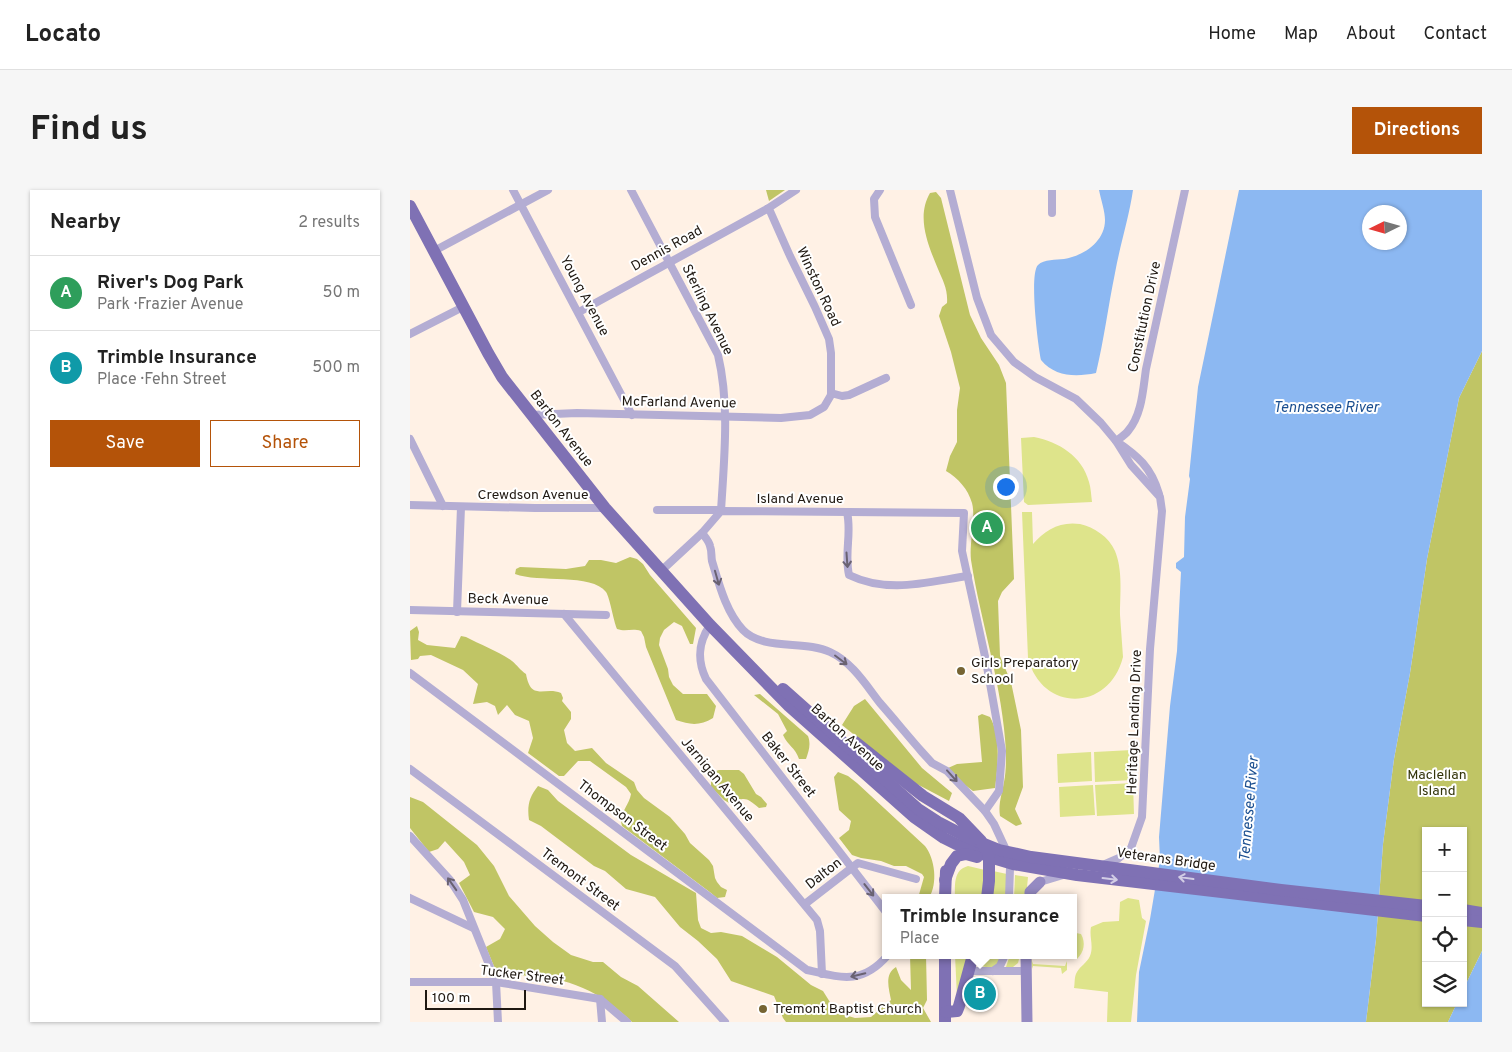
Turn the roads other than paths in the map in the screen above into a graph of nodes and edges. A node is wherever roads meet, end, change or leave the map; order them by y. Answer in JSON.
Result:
{"nodes":[{"id":1,"x":513,"y":190,"type":"edge"},
{"id":2,"x":548,"y":190,"type":"edge"},
{"id":3,"x":631,"y":190,"type":"edge"},
{"id":4,"x":796,"y":190,"type":"edge"},
{"id":5,"x":880,"y":190,"type":"edge"},
{"id":6,"x":950,"y":190,"type":"edge"},
{"id":7,"x":1052,"y":190,"type":"edge"},
{"id":8,"x":1185,"y":190,"type":"edge"},
{"id":9,"x":520,"y":204,"type":"junction"},
{"id":10,"x":410,"y":206,"type":"edge"},
{"id":11,"x":767,"y":209,"type":"junction"},
{"id":12,"x":1052,"y":213,"type":"dead end"},
{"id":13,"x":434,"y":251,"type":"junction"},
{"id":14,"x":669,"y":262,"type":"junction"},
{"id":15,"x":911,"y":305,"type":"dead end"},
{"id":16,"x":463,"y":307,"type":"junction"},
{"id":17,"x":579,"y":312,"type":"junction"},
{"id":18,"x":410,"y":334,"type":"edge"},
{"id":19,"x":886,"y":378,"type":"dead end"},
{"id":20,"x":831,"y":394,"type":"junction"},
{"id":21,"x":824,"y":407,"type":"joint"},
{"id":22,"x":531,"y":415,"type":"junction"},
{"id":23,"x":632,"y":415,"type":"junction"},
{"id":24,"x":725,"y":416,"type":"junction"},
{"id":25,"x":410,"y":439,"type":"edge"},
{"id":26,"x":1116,"y":441,"type":"junction"},
{"id":27,"x":410,"y":505,"type":"edge"},
{"id":28,"x":444,"y":506,"type":"junction"},
{"id":29,"x":461,"y":507,"type":"junction"},
{"id":30,"x":605,"y":508,"type":"junction"},
{"id":31,"x":657,"y":510,"type":"dead end"},
{"id":32,"x":721,"y":511,"type":"junction"},
{"id":33,"x":847,"y":512,"type":"junction"},
{"id":34,"x":702,"y":533,"type":"junction"},
{"id":35,"x":661,"y":571,"type":"junction"},
{"id":36,"x":968,"y":576,"type":"junction"},
{"id":37,"x":410,"y":610,"type":"edge"},
{"id":38,"x":457,"y":612,"type":"junction"},
{"id":39,"x":564,"y":614,"type":"junction"},
{"id":40,"x":606,"y":615,"type":"dead end"},
{"id":41,"x":710,"y":625,"type":"junction"},
{"id":42,"x":728,"y":643,"type":"junction"},
{"id":43,"x":758,"y":667,"type":"junction"},
{"id":44,"x":410,"y":673,"type":"edge"},
{"id":45,"x":410,"y":769,"type":"edge"},
{"id":46,"x":985,"y":811,"type":"junction"},
{"id":47,"x":938,"y":822,"type":"joint"},
{"id":48,"x":410,"y":836,"type":"edge"},
{"id":49,"x":960,"y":846,"type":"junction"},
{"id":50,"x":851,"y":867,"type":"junction"},
{"id":51,"x":916,"y":880,"type":"dead end"},
{"id":52,"x":1040,"y":882,"type":"joint"},
{"id":53,"x":945,"y":894,"type":"edge"},
{"id":54,"x":987,"y":894,"type":"edge"},
{"id":55,"x":1009,"y":894,"type":"edge"},
{"id":56,"x":1030,"y":894,"type":"edge"},
{"id":57,"x":410,"y":898,"type":"edge"},
{"id":58,"x":805,"y":904,"type":"junction"},
{"id":59,"x":1422,"y":906,"type":"edge"},
{"id":60,"x":882,"y":907,"type":"edge"},
{"id":61,"x":1467,"y":910,"type":"edge"},
{"id":62,"x":1482,"y":912,"type":"edge"},
{"id":63,"x":1422,"y":916,"type":"edge"},
{"id":64,"x":1467,"y":920,"type":"edge"},
{"id":65,"x":1482,"y":922,"type":"edge"},
{"id":66,"x":473,"y":928,"type":"junction"},
{"id":67,"x":884,"y":959,"type":"edge"},
{"id":68,"x":945,"y":959,"type":"edge"},
{"id":69,"x":972,"y":959,"type":"edge"},
{"id":70,"x":1003,"y":959,"type":"edge"},
{"id":71,"x":1026,"y":959,"type":"edge"},
{"id":72,"x":969,"y":971,"type":"junction"},
{"id":73,"x":994,"y":971,"type":"junction"},
{"id":74,"x":1026,"y":971,"type":"junction"},
{"id":75,"x":822,"y":974,"type":"junction"},
{"id":76,"x":410,"y":982,"type":"edge"},
{"id":77,"x":496,"y":982,"type":"junction"},
{"id":78,"x":600,"y":999,"type":"junction"},
{"id":79,"x":946,"y":1017,"type":"edge"},
{"id":80,"x":498,"y":1022,"type":"edge"},
{"id":81,"x":602,"y":1022,"type":"edge"},
{"id":82,"x":627,"y":1022,"type":"edge"},
{"id":83,"x":725,"y":1022,"type":"edge"},
{"id":84,"x":1027,"y":1022,"type":"edge"}],
"edges":[{"from":1,"to":9,"type":"street","name":"Young Avenue"},
{"from":2,"to":9,"type":"street"},
{"from":3,"to":14,"type":"street","name":"Sterling Avenue"},
{"from":4,"to":11,"type":"street","name":"Dennis Road"},
{"from":5,"to":15,"type":"street"},
{"from":6,"to":26,"type":"street","name":"Heritage Landing Drive"},
{"from":7,"to":12,"type":"street"},
{"from":8,"to":26,"type":"street","name":"Constitution Drive"},
{"from":9,"to":13,"type":"street"},
{"from":9,"to":17,"type":"street","name":"Young Avenue"},
{"from":10,"to":13,"type":"main road","name":"Barton Avenue"},
{"from":11,"to":14,"type":"street","name":"Dennis Road"},
{"from":11,"to":20,"type":"street","name":"Winston Road"},
{"from":13,"to":16,"type":"main road","name":"Barton Avenue"},
{"from":14,"to":17,"type":"street","name":"Dennis Road"},
{"from":14,"to":24,"type":"street","name":"Sterling Avenue"},
{"from":16,"to":18,"type":"street"},
{"from":16,"to":22,"type":"main road","name":"Barton Avenue"},
{"from":17,"to":23,"type":"street","name":"Young Avenue"},
{"from":19,"to":20,"type":"street"},
{"from":20,"to":21,"type":"street","name":"Winston Road"},
{"from":21,"to":24,"type":"street","name":"McFarland Avenue"},
{"from":22,"to":23,"type":"street","name":"McFarland Avenue"},
{"from":22,"to":30,"type":"main road","name":"Barton Avenue"},
{"from":23,"to":24,"type":"street","name":"McFarland Avenue"},
{"from":24,"to":32,"type":"street","name":"Sterling Avenue"},
{"from":25,"to":28,"type":"street"},
{"from":26,"to":52,"type":"street","name":"Heritage Landing Drive"},
{"from":27,"to":28,"type":"street","name":"Crewdson Avenue"},
{"from":28,"to":29,"type":"street","name":"Crewdson Avenue"},
{"from":29,"to":30,"type":"street","name":"Crewdson Avenue"},
{"from":29,"to":38,"type":"street"},
{"from":30,"to":35,"type":"main road","name":"Barton Avenue"},
{"from":31,"to":32,"type":"street","name":"Island Avenue"},
{"from":32,"to":33,"type":"street","name":"Island Avenue"},
{"from":32,"to":34,"type":"street"},
{"from":33,"to":36,"type":"street","name":"Island Avenue"},
{"from":33,"to":36,"type":"street","one_way":true},
{"from":34,"to":35,"type":"street"},
{"from":34,"to":46,"type":"street","one_way":true},
{"from":35,"to":41,"type":"main road","name":"Barton Avenue"},
{"from":36,"to":46,"type":"street"},
{"from":37,"to":38,"type":"street","name":"Beck Avenue"},
{"from":38,"to":39,"type":"street","name":"Beck Avenue"},
{"from":39,"to":40,"type":"street","name":"Beck Avenue"},
{"from":39,"to":58,"type":"street","name":"Jarnigan Avenue"},
{"from":41,"to":42,"type":"main road","name":"Barton Avenue"},
{"from":41,"to":50,"type":"street","name":"Baker Street"},
{"from":42,"to":43,"type":"main road","name":"Barton Avenue"},
{"from":42,"to":49,"type":"main road","name":"Barton Avenue"},
{"from":43,"to":47,"type":"main road","name":"Barton Avenue"},
{"from":43,"to":54,"type":"main road"},
{"from":44,"to":75,"type":"street","name":"Thompson Street"},
{"from":45,"to":83,"type":"street","name":"Tremont Street"},
{"from":46,"to":55,"type":"street"},
{"from":47,"to":49,"type":"main road","name":"Veterans Bridge"},
{"from":66,"to":48,"type":"street","one_way":true},
{"from":49,"to":53,"type":"main road"},
{"from":59,"to":49,"type":"main road","name":"Veterans Bridge","one_way":true},
{"from":49,"to":63,"type":"main road","name":"Veterans Bridge","one_way":true},
{"from":50,"to":51,"type":"street","name":"Dalton"},
{"from":50,"to":58,"type":"street","name":"Dalton"},
{"from":50,"to":60,"type":"street","name":"Baker Street","one_way":true},
{"from":52,"to":56,"type":"street"},
{"from":57,"to":66,"type":"street"},
{"from":58,"to":75,"type":"street","name":"Jarnigan Avenue"},
{"from":61,"to":62,"type":"main road"},
{"from":64,"to":65,"type":"main road"},
{"from":66,"to":77,"type":"street"},
{"from":67,"to":75,"type":"street","one_way":true},
{"from":68,"to":79,"type":"main road"},
{"from":69,"to":72,"type":"main road"},
{"from":70,"to":73,"type":"street"},
{"from":71,"to":74,"type":"street"},
{"from":72,"to":73,"type":"street"},
{"from":72,"to":79,"type":"main road"},
{"from":73,"to":74,"type":"street"},
{"from":74,"to":84,"type":"street"},
{"from":76,"to":77,"type":"street","name":"Tucker Street"},
{"from":77,"to":78,"type":"street","name":"Tucker Street"},
{"from":77,"to":80,"type":"street"},
{"from":78,"to":81,"type":"street"},
{"from":78,"to":82,"type":"street"}]}
